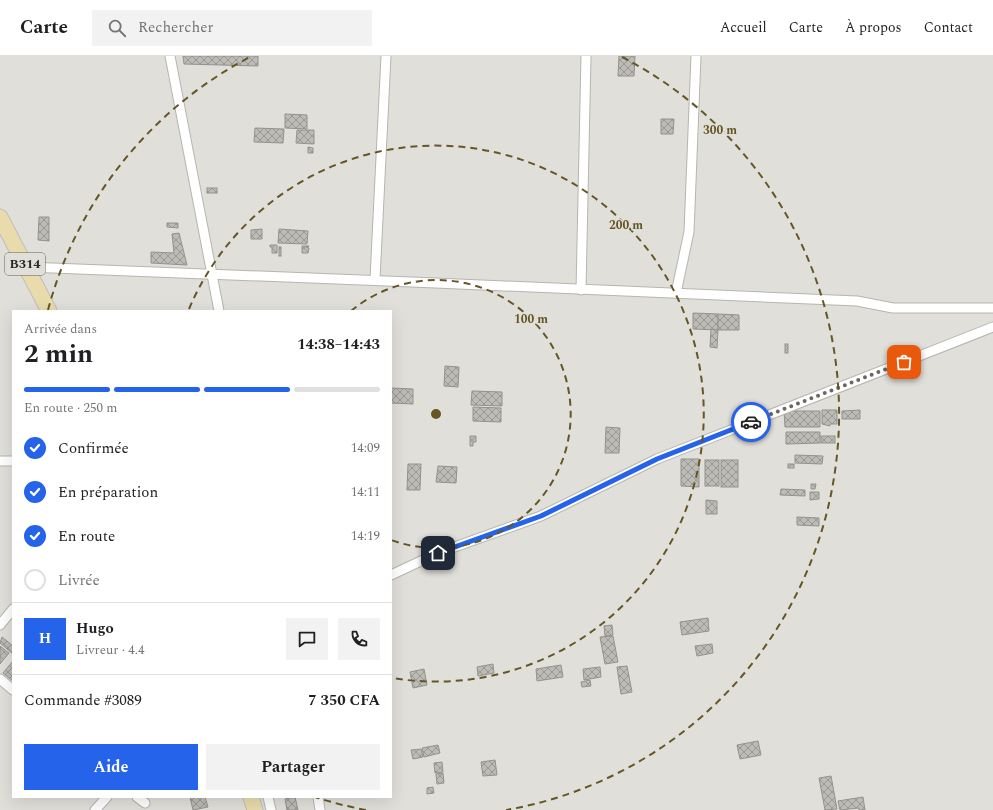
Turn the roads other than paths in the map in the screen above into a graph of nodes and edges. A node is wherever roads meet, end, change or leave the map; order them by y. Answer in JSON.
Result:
{"nodes":[{"id":1,"x":170,"y":56,"type":"edge"},
{"id":2,"x":386,"y":56,"type":"edge"},
{"id":3,"x":586,"y":56,"type":"edge"},
{"id":4,"x":696,"y":56,"type":"edge"},
{"id":5,"x":0,"y":217,"type":"edge"},
{"id":6,"x":27,"y":267,"type":"junction"},
{"id":7,"x":211,"y":273,"type":"junction"},
{"id":8,"x":375,"y":279,"type":"junction"},
{"id":9,"x":581,"y":290,"type":"junction"},
{"id":10,"x":676,"y":293,"type":"junction"},
{"id":11,"x":993,"y":308,"type":"edge"},
{"id":12,"x":48,"y":310,"type":"edge"},
{"id":13,"x":219,"y":310,"type":"edge"},
{"id":14,"x":993,"y":327,"type":"edge"},
{"id":15,"x":0,"y":461,"type":"edge"},
{"id":16,"x":12,"y":461,"type":"edge"},
{"id":17,"x":392,"y":575,"type":"edge"},
{"id":18,"x":12,"y":610,"type":"edge"},
{"id":19,"x":0,"y":625,"type":"edge"},
{"id":20,"x":0,"y":679,"type":"edge"},
{"id":21,"x":12,"y":689,"type":"edge"},
{"id":22,"x":106,"y":798,"type":"edge"},
{"id":23,"x":138,"y":798,"type":"edge"},
{"id":24,"x":251,"y":798,"type":"edge"},
{"id":25,"x":268,"y":798,"type":"edge"},
{"id":26,"x":318,"y":798,"type":"edge"},
{"id":27,"x":145,"y":803,"type":"dead end"},
{"id":28,"x":95,"y":810,"type":"edge"},
{"id":29,"x":255,"y":810,"type":"edge"},
{"id":30,"x":271,"y":810,"type":"edge"},
{"id":31,"x":320,"y":810,"type":"edge"}],
"edges":[{"from":1,"to":7,"type":"street"},
{"from":2,"to":8,"type":"street"},
{"from":3,"to":9,"type":"street"},
{"from":4,"to":10,"type":"street"},
{"from":5,"to":6,"type":"main road","number":"B314"},
{"from":6,"to":7,"type":"street"},
{"from":6,"to":12,"type":"main road","number":"B314"},
{"from":7,"to":8,"type":"street"},
{"from":7,"to":13,"type":"street"},
{"from":8,"to":9,"type":"street"},
{"from":9,"to":10,"type":"street"},
{"from":10,"to":11,"type":"street"},
{"from":14,"to":17,"type":"street"},
{"from":15,"to":16,"type":"street"},
{"from":18,"to":19,"type":"street"},
{"from":20,"to":21,"type":"street"},
{"from":22,"to":28,"type":"street"},
{"from":23,"to":27,"type":"street"},
{"from":24,"to":29,"type":"main road"},
{"from":25,"to":30,"type":"street"},
{"from":26,"to":31,"type":"street"}]}
